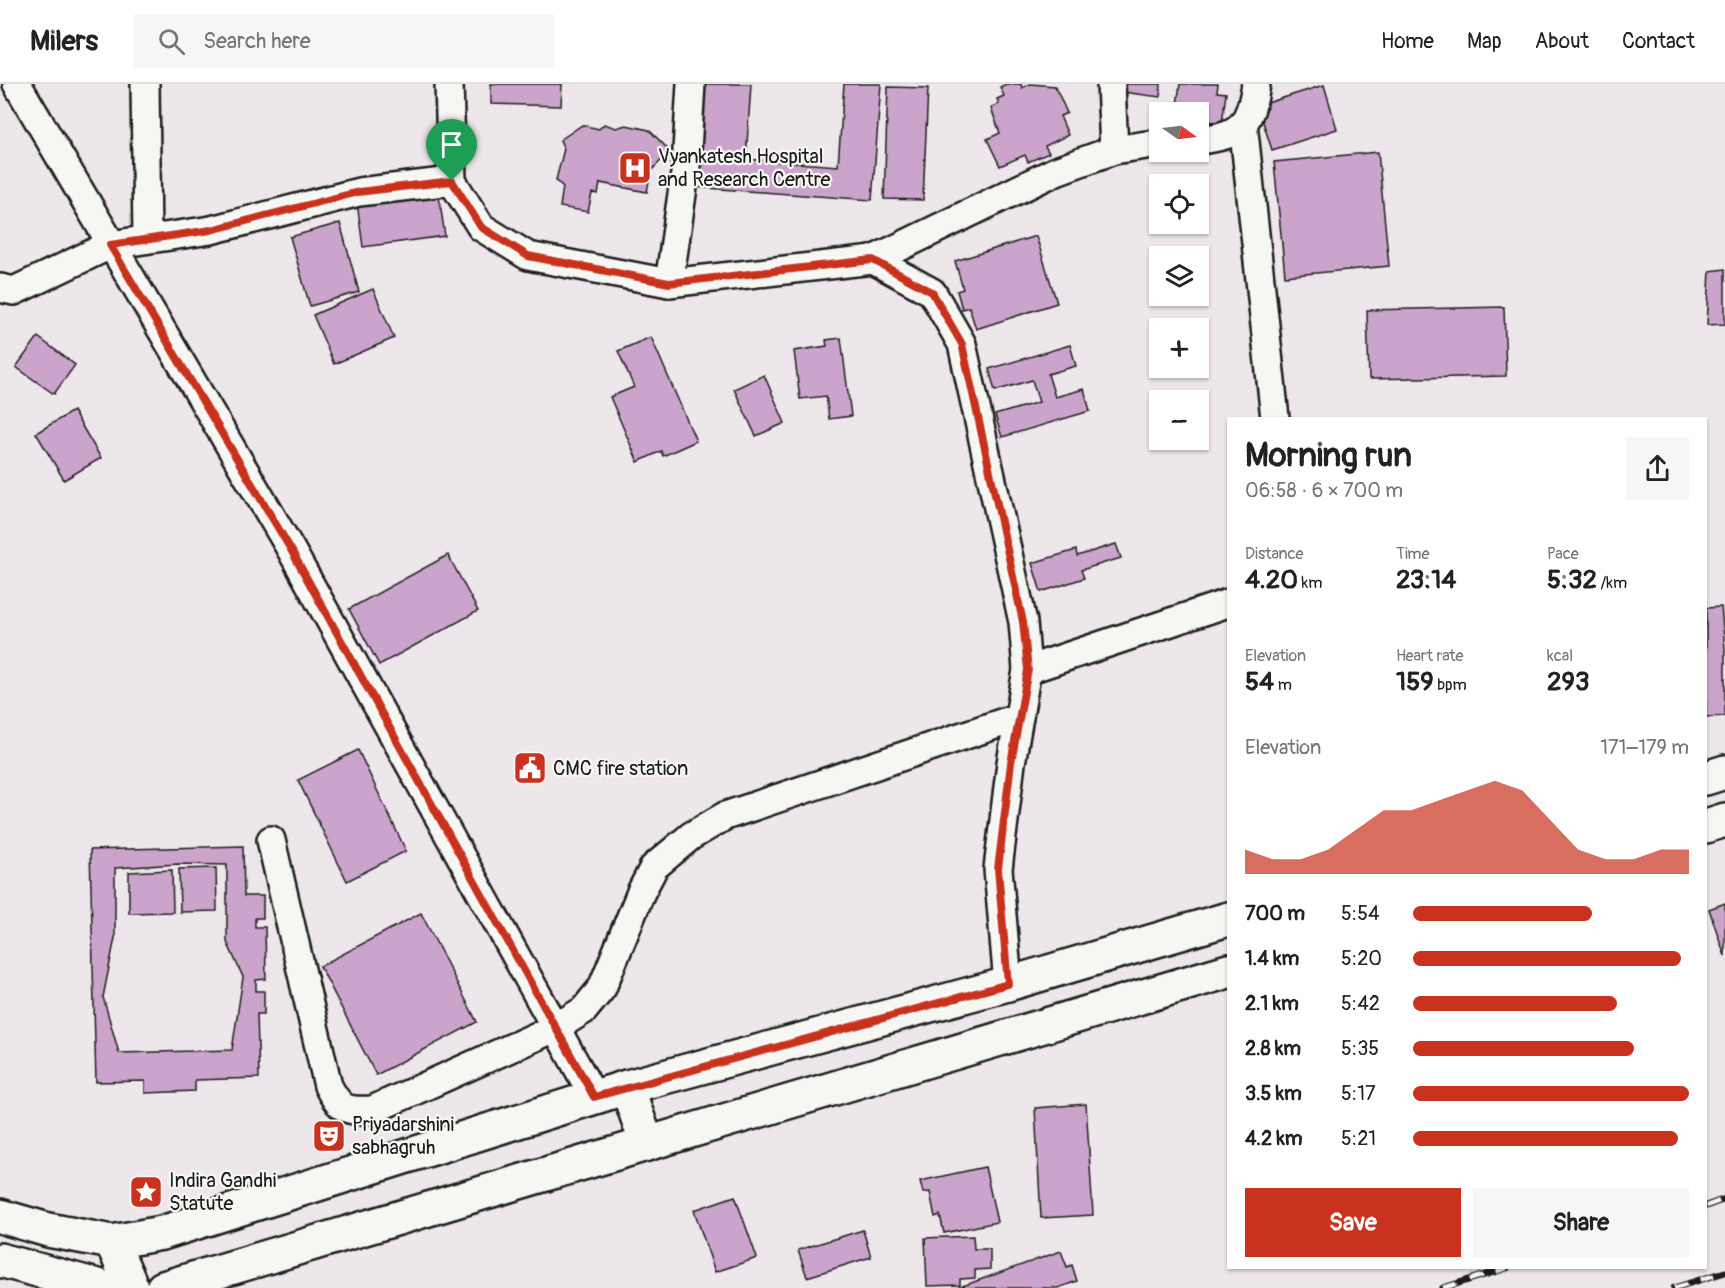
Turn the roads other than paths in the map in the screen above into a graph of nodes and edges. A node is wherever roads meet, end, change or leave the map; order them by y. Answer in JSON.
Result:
{"nodes":[{"id":1,"x":17,"y":84,"type":"edge"},
{"id":2,"x":146,"y":84,"type":"edge"},
{"id":3,"x":449,"y":84,"type":"edge"},
{"id":4,"x":691,"y":84,"type":"edge"},
{"id":5,"x":1111,"y":84,"type":"edge"},
{"id":6,"x":1256,"y":84,"type":"edge"},
{"id":7,"x":1243,"y":123,"type":"junction"},
{"id":8,"x":1209,"y":138,"type":"edge"},
{"id":9,"x":1149,"y":145,"type":"edge"},
{"id":10,"x":1114,"y":150,"type":"junction"},
{"id":11,"x":452,"y":181,"type":"junction"},
{"id":12,"x":147,"y":239,"type":"junction"},
{"id":13,"x":110,"y":245,"type":"junction"},
{"id":14,"x":873,"y":260,"type":"junction"},
{"id":15,"x":669,"y":283,"type":"junction"},
{"id":16,"x":0,"y":288,"type":"edge"},
{"id":17,"x":1275,"y":417,"type":"edge"},
{"id":18,"x":1227,"y":603,"type":"edge"},
{"id":19,"x":1028,"y":670,"type":"junction"},
{"id":20,"x":1019,"y":717,"type":"junction"},
{"id":21,"x":1725,"y":772,"type":"edge"},
{"id":22,"x":1707,"y":778,"type":"edge"},
{"id":23,"x":1725,"y":820,"type":"edge"},
{"id":24,"x":1707,"y":826,"type":"edge"},
{"id":25,"x":271,"y":840,"type":"dead end"},
{"id":26,"x":1227,"y":919,"type":"edge"},
{"id":27,"x":1227,"y":970,"type":"edge"},
{"id":28,"x":1008,"y":984,"type":"junction"},
{"id":29,"x":555,"y":1028,"type":"junction"},
{"id":30,"x":627,"y":1087,"type":"junction"},
{"id":31,"x":594,"y":1097,"type":"junction"},
{"id":32,"x":647,"y":1144,"type":"junction"},
{"id":33,"x":0,"y":1216,"type":"edge"},
{"id":34,"x":162,"y":1233,"type":"junction"},
{"id":35,"x":112,"y":1242,"type":"junction"},
{"id":36,"x":0,"y":1260,"type":"edge"},
{"id":37,"x":174,"y":1286,"type":"edge"},
{"id":38,"x":105,"y":1288,"type":"edge"},
{"id":39,"x":132,"y":1288,"type":"edge"}],
"edges":[{"from":1,"to":13,"type":"street"},
{"from":2,"to":12,"type":"street"},
{"from":3,"to":11,"type":"street"},
{"from":4,"to":15,"type":"street"},
{"from":5,"to":10,"type":"street"},
{"from":6,"to":7,"type":"street"},
{"from":7,"to":8,"type":"street"},
{"from":7,"to":17,"type":"street"},
{"from":9,"to":10,"type":"street"},
{"from":10,"to":14,"type":"street"},
{"from":11,"to":12,"type":"street"},
{"from":11,"to":15,"type":"street"},
{"from":12,"to":13,"type":"street"},
{"from":13,"to":16,"type":"street"},
{"from":13,"to":29,"type":"street"},
{"from":14,"to":15,"type":"street"},
{"from":14,"to":19,"type":"street"},
{"from":18,"to":19,"type":"street"},
{"from":19,"to":20,"type":"street"},
{"from":20,"to":28,"type":"street"},
{"from":20,"to":29,"type":"street"},
{"from":21,"to":22,"type":"main road"},
{"from":23,"to":24,"type":"main road"},
{"from":25,"to":29,"type":"street"},
{"from":26,"to":28,"type":"main road"},
{"from":27,"to":32,"type":"main road"},
{"from":28,"to":30,"type":"main road"},
{"from":29,"to":31,"type":"street"},
{"from":30,"to":31,"type":"main road"},
{"from":30,"to":32,"type":"main road"},
{"from":31,"to":34,"type":"main road"},
{"from":32,"to":37,"type":"main road"},
{"from":33,"to":35,"type":"main road"},
{"from":34,"to":35,"type":"main road"},
{"from":34,"to":37,"type":"main road"},
{"from":35,"to":39,"type":"main road"},
{"from":36,"to":38,"type":"main road"}]}
